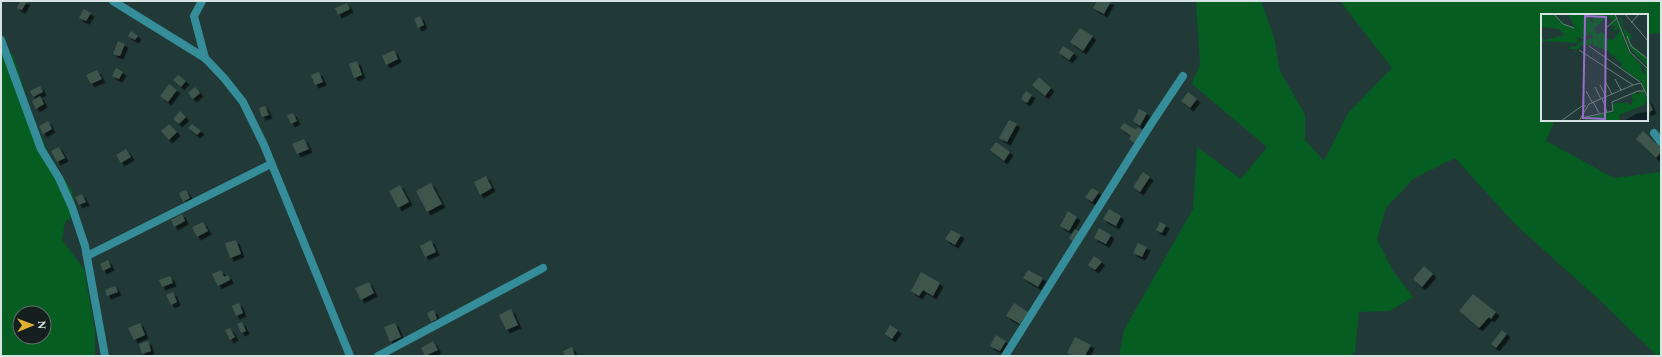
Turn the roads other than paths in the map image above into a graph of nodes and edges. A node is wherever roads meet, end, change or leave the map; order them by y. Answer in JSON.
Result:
{"nodes":[{"id":1,"x":114,"y":1,"type":"edge"},
{"id":2,"x":202,"y":1,"type":"edge"},
{"id":3,"x":1,"y":40,"type":"edge"},
{"id":4,"x":205,"y":58,"type":"junction"},
{"id":5,"x":1184,"y":76,"type":"dead end"},
{"id":6,"x":1654,"y":133,"type":"dead end"},
{"id":7,"x":1661,"y":142,"type":"edge"},
{"id":8,"x":271,"y":164,"type":"junction"},
{"id":9,"x":87,"y":256,"type":"junction"},
{"id":10,"x":543,"y":268,"type":"dead end"},
{"id":11,"x":105,"y":356,"type":"edge"},
{"id":12,"x":350,"y":356,"type":"edge"},
{"id":13,"x":378,"y":356,"type":"edge"},
{"id":14,"x":1005,"y":356,"type":"edge"}],
"edges":[{"from":1,"to":4,"type":"street"},
{"from":2,"to":4,"type":"street"},
{"from":3,"to":9,"type":"street"},
{"from":4,"to":8,"type":"street"},
{"from":5,"to":14,"type":"street"},
{"from":6,"to":7,"type":"street"},
{"from":8,"to":9,"type":"street"},
{"from":8,"to":12,"type":"street"},
{"from":9,"to":11,"type":"street"},
{"from":10,"to":13,"type":"street"}]}
